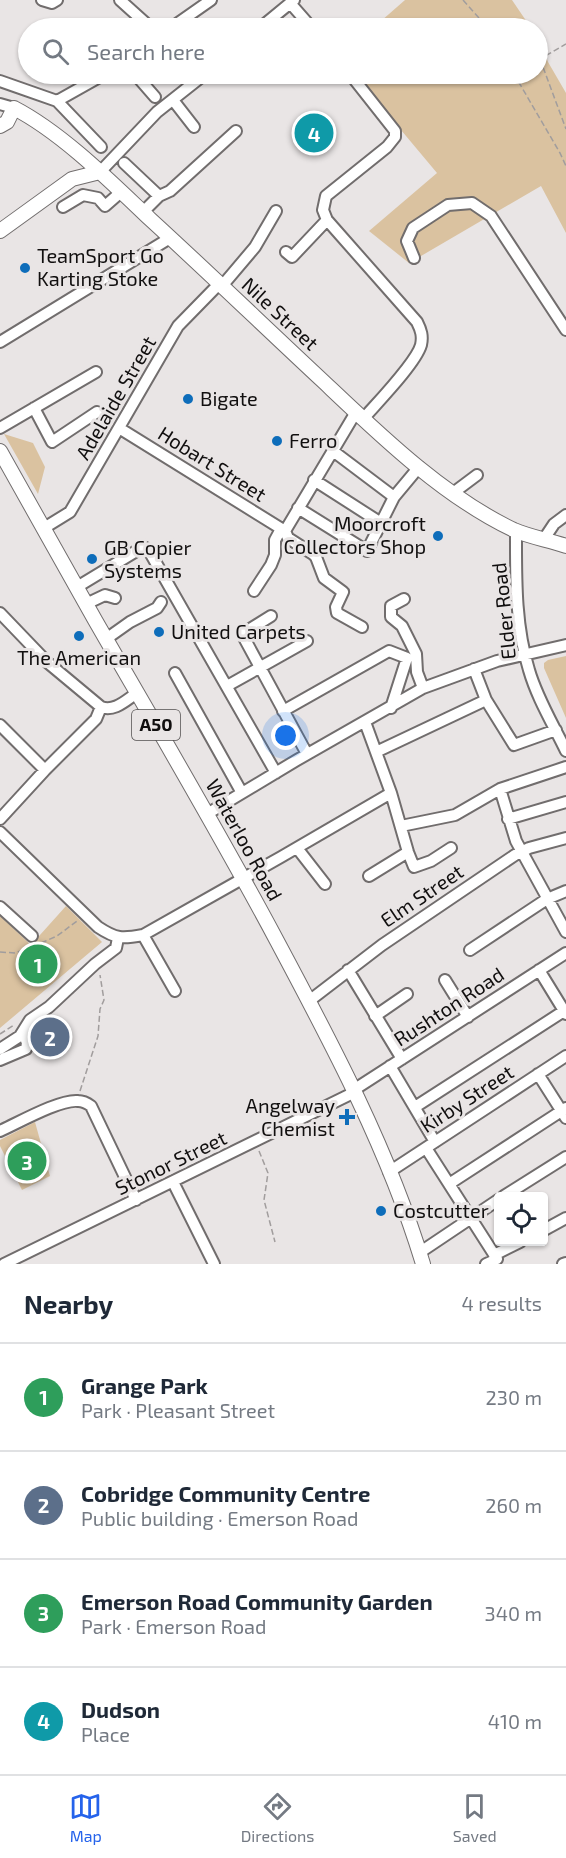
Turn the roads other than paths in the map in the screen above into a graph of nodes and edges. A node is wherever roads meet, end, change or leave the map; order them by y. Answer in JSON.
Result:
{"nodes":[{"id":1,"x":42,"y":0,"type":"edge"},
{"id":2,"x":57,"y":0,"type":"edge"},
{"id":3,"x":120,"y":0,"type":"edge"},
{"id":4,"x":211,"y":0,"type":"edge"},
{"id":5,"x":292,"y":2,"type":"edge"},
{"id":6,"x":140,"y":18,"type":"edge"},
{"id":7,"x":185,"y":18,"type":"edge"},
{"id":8,"x":272,"y":18,"type":"edge"},
{"id":9,"x":304,"y":18,"type":"edge"},
{"id":10,"x":0,"y":81,"type":"edge"},
{"id":11,"x":87,"y":84,"type":"edge"},
{"id":12,"x":144,"y":84,"type":"edge"},
{"id":13,"x":193,"y":84,"type":"edge"},
{"id":14,"x":358,"y":84,"type":"edge"},
{"id":15,"x":155,"y":97,"type":"dead end"},
{"id":16,"x":173,"y":100,"type":"junction"},
{"id":17,"x":57,"y":101,"type":"junction"},
{"id":18,"x":7,"y":106,"type":"edge"},
{"id":19,"x":0,"y":126,"type":"edge"},
{"id":20,"x":194,"y":127,"type":"dead end"},
{"id":21,"x":236,"y":131,"type":"dead end"},
{"id":22,"x":101,"y":147,"type":"dead end"},
{"id":23,"x":80,"y":156,"type":"junction"},
{"id":24,"x":124,"y":163,"type":"dead end"},
{"id":25,"x":100,"y":172,"type":"junction"},
{"id":26,"x":72,"y":179,"type":"junction"},
{"id":27,"x":121,"y":192,"type":"junction"},
{"id":28,"x":159,"y":196,"type":"junction"},
{"id":29,"x":63,"y":207,"type":"dead end"},
{"id":30,"x":276,"y":211,"type":"dead end"},
{"id":31,"x":142,"y":212,"type":"junction"},
{"id":32,"x":327,"y":220,"type":"junction"},
{"id":33,"x":0,"y":231,"type":"edge"},
{"id":34,"x":170,"y":238,"type":"junction"},
{"id":35,"x":286,"y":252,"type":"dead end"},
{"id":36,"x":414,"y":258,"type":"dead end"},
{"id":37,"x":221,"y":285,"type":"junction"},
{"id":38,"x":566,"y":330,"type":"edge"},
{"id":39,"x":0,"y":342,"type":"edge"},
{"id":40,"x":96,"y":372,"type":"dead end"},
{"id":41,"x":34,"y":408,"type":"junction"},
{"id":42,"x":97,"y":412,"type":"dead end"},
{"id":43,"x":360,"y":416,"type":"junction"},
{"id":44,"x":0,"y":428,"type":"edge"},
{"id":45,"x":119,"y":428,"type":"junction"},
{"id":46,"x":0,"y":451,"type":"edge"},
{"id":47,"x":333,"y":451,"type":"junction"},
{"id":48,"x":419,"y":467,"type":"junction"},
{"id":49,"x":477,"y":475,"type":"dead end"},
{"id":50,"x":314,"y":480,"type":"junction"},
{"id":51,"x":453,"y":493,"type":"junction"},
{"id":52,"x":394,"y":497,"type":"junction"},
{"id":53,"x":298,"y":508,"type":"junction"},
{"id":54,"x":566,"y":515,"type":"edge"},
{"id":55,"x":381,"y":523,"type":"junction"},
{"id":56,"x":44,"y":528,"type":"junction"},
{"id":57,"x":283,"y":530,"type":"junction"},
{"id":58,"x":516,"y":531,"type":"junction"},
{"id":59,"x":544,"y":539,"type":"junction"},
{"id":60,"x":566,"y":546,"type":"edge"},
{"id":61,"x":77,"y":587,"type":"junction"},
{"id":62,"x":254,"y":591,"type":"dead end"},
{"id":63,"x":115,"y":598,"type":"dead end"},
{"id":64,"x":404,"y":599,"type":"dead end"},
{"id":65,"x":161,"y":602,"type":"dead end"},
{"id":66,"x":86,"y":604,"type":"junction"},
{"id":67,"x":0,"y":613,"type":"edge"},
{"id":68,"x":271,"y":616,"type":"dead end"},
{"id":69,"x":362,"y":627,"type":"dead end"},
{"id":70,"x":106,"y":639,"type":"junction"},
{"id":71,"x":308,"y":641,"type":"dead end"},
{"id":72,"x":566,"y":645,"type":"edge"},
{"id":73,"x":525,"y":654,"type":"junction"},
{"id":74,"x":260,"y":668,"type":"junction"},
{"id":75,"x":474,"y":669,"type":"junction"},
{"id":76,"x":175,"y":673,"type":"dead end"},
{"id":77,"x":228,"y":686,"type":"junction"},
{"id":78,"x":423,"y":688,"type":"junction"},
{"id":79,"x":137,"y":693,"type":"junction"},
{"id":80,"x":486,"y":700,"type":"junction"},
{"id":81,"x":101,"y":707,"type":"junction"},
{"id":82,"x":391,"y":708,"type":"junction"},
{"id":83,"x":283,"y":711,"type":"junction"},
{"id":84,"x":0,"y":725,"type":"edge"},
{"id":85,"x":367,"y":727,"type":"junction"},
{"id":86,"x":556,"y":730,"type":"junction"},
{"id":87,"x":564,"y":748,"type":"edge"},
{"id":88,"x":376,"y":752,"type":"junction"},
{"id":89,"x":303,"y":757,"type":"junction"},
{"id":90,"x":566,"y":767,"type":"edge"},
{"id":91,"x":45,"y":770,"type":"junction"},
{"id":92,"x":276,"y":773,"type":"junction"},
{"id":93,"x":500,"y":789,"type":"junction"},
{"id":94,"x":242,"y":793,"type":"junction"},
{"id":95,"x":391,"y":793,"type":"junction"},
{"id":96,"x":566,"y":801,"type":"edge"},
{"id":97,"x":207,"y":814,"type":"junction"},
{"id":98,"x":0,"y":819,"type":"edge"},
{"id":99,"x":508,"y":819,"type":"junction"},
{"id":100,"x":401,"y":826,"type":"junction"},
{"id":101,"x":0,"y":832,"type":"edge"},
{"id":102,"x":566,"y":838,"type":"edge"},
{"id":103,"x":297,"y":848,"type":"junction"},
{"id":104,"x":451,"y":849,"type":"dead end"},
{"id":105,"x":408,"y":852,"type":"junction"},
{"id":106,"x":521,"y":852,"type":"junction"},
{"id":107,"x":369,"y":876,"type":"dead end"},
{"id":108,"x":243,"y":877,"type":"junction"},
{"id":109,"x":325,"y":884,"type":"dead end"},
{"id":110,"x":566,"y":891,"type":"edge"},
{"id":111,"x":547,"y":899,"type":"junction"},
{"id":112,"x":0,"y":907,"type":"edge"},
{"id":113,"x":566,"y":932,"type":"edge"},
{"id":114,"x":142,"y":935,"type":"junction"},
{"id":115,"x":32,"y":936,"type":"dead end"},
{"id":116,"x":118,"y":938,"type":"junction"},
{"id":117,"x":470,"y":950,"type":"dead end"},
{"id":118,"x":566,"y":953,"type":"edge"},
{"id":119,"x":348,"y":970,"type":"junction"},
{"id":120,"x":539,"y":970,"type":"junction"},
{"id":121,"x":445,"y":980,"type":"dead end"},
{"id":122,"x":175,"y":991,"type":"dead end"},
{"id":123,"x":407,"y":994,"type":"dead end"},
{"id":124,"x":309,"y":1001,"type":"junction"},
{"id":125,"x":565,"y":1012,"type":"edge"},
{"id":126,"x":375,"y":1016,"type":"junction"},
{"id":127,"x":468,"y":1017,"type":"junction"},
{"id":128,"x":23,"y":1032,"type":"junction"},
{"id":129,"x":0,"y":1049,"type":"edge"},
{"id":130,"x":566,"y":1056,"type":"edge"},
{"id":131,"x":402,"y":1059,"type":"junction"},
{"id":132,"x":0,"y":1060,"type":"edge"},
{"id":133,"x":390,"y":1066,"type":"junction"},
{"id":134,"x":538,"y":1074,"type":"junction"},
{"id":135,"x":353,"y":1092,"type":"junction"},
{"id":136,"x":415,"y":1107,"type":"junction"},
{"id":137,"x":564,"y":1112,"type":"edge"},
{"id":138,"x":0,"y":1131,"type":"edge"},
{"id":139,"x":430,"y":1145,"type":"junction"},
{"id":140,"x":566,"y":1157,"type":"edge"},
{"id":141,"x":389,"y":1172,"type":"junction"},
{"id":142,"x":173,"y":1182,"type":"junction"},
{"id":143,"x":449,"y":1184,"type":"junction"},
{"id":144,"x":512,"y":1192,"type":"edge"},
{"id":145,"x":136,"y":1200,"type":"junction"},
{"id":146,"x":494,"y":1203,"type":"edge"},
{"id":147,"x":471,"y":1218,"type":"junction"},
{"id":148,"x":566,"y":1218,"type":"edge"},
{"id":149,"x":548,"y":1227,"type":"edge"},
{"id":150,"x":512,"y":1246,"type":"edge"},
{"id":151,"x":494,"y":1255,"type":"junction"},
{"id":152,"x":421,"y":1259,"type":"edge"},
{"id":153,"x":4,"y":1264,"type":"edge"},
{"id":154,"x":214,"y":1264,"type":"edge"},
{"id":155,"x":486,"y":1264,"type":"edge"}],
"edges":[{"from":1,"to":2,"type":"street"},
{"from":3,"to":6,"type":"street"},
{"from":4,"to":7,"type":"street"},
{"from":5,"to":8,"type":"street"},
{"from":5,"to":9,"type":"street"},
{"from":10,"to":17,"type":"street"},
{"from":11,"to":17,"type":"street"},
{"from":12,"to":15,"type":"street"},
{"from":13,"to":16,"type":"street"},
{"from":14,"to":32,"type":"street"},
{"from":16,"to":20,"type":"street"},
{"from":16,"to":25,"type":"street"},
{"from":17,"to":22,"type":"street"},
{"from":18,"to":19,"type":"main road"},
{"from":18,"to":23,"type":"main road","name":"Nile Street"},
{"from":21,"to":28,"type":"street"},
{"from":23,"to":25,"type":"main road","name":"Nile Street"},
{"from":23,"to":26,"type":"main road"},
{"from":24,"to":28,"type":"street"},
{"from":25,"to":26,"type":"main road"},
{"from":25,"to":27,"type":"main road","name":"Nile Street"},
{"from":26,"to":33,"type":"main road"},
{"from":27,"to":29,"type":"street"},
{"from":27,"to":31,"type":"main road","name":"Nile Street"},
{"from":28,"to":31,"type":"street"},
{"from":30,"to":37,"type":"street","name":"Adelaide Street"},
{"from":31,"to":34,"type":"main road","name":"Nile Street"},
{"from":32,"to":35,"type":"street"},
{"from":32,"to":43,"type":"street"},
{"from":34,"to":37,"type":"main road","name":"Nile Street"},
{"from":34,"to":39,"type":"street"},
{"from":36,"to":38,"type":"street"},
{"from":37,"to":43,"type":"main road","name":"Nile Street"},
{"from":37,"to":45,"type":"street","name":"Adelaide Street"},
{"from":40,"to":41,"type":"street"},
{"from":41,"to":42,"type":"street"},
{"from":41,"to":44,"type":"street"},
{"from":43,"to":47,"type":"street"},
{"from":43,"to":48,"type":"main road","name":"Nile Street"},
{"from":45,"to":56,"type":"street","name":"Adelaide Street"},
{"from":45,"to":57,"type":"street","name":"Hobart Street"},
{"from":46,"to":56,"type":"main road","name":"Waterloo Road","number":"A50"},
{"from":47,"to":50,"type":"street"},
{"from":47,"to":52,"type":"street"},
{"from":48,"to":51,"type":"main road","name":"Nile Street"},
{"from":48,"to":52,"type":"street"},
{"from":49,"to":51,"type":"street"},
{"from":50,"to":53,"type":"street"},
{"from":50,"to":55,"type":"street"},
{"from":51,"to":58,"type":"main road","name":"Nile Street"},
{"from":52,"to":55,"type":"street"},
{"from":53,"to":55,"type":"street"},
{"from":53,"to":57,"type":"street"},
{"from":54,"to":59,"type":"street"},
{"from":56,"to":61,"type":"main road","name":"Waterloo Road","number":"A50"},
{"from":57,"to":62,"type":"street"},
{"from":57,"to":69,"type":"street","name":"Hobart Street"},
{"from":58,"to":59,"type":"main road","name":"Nile Street"},
{"from":58,"to":73,"type":"street","name":"Elder Road"},
{"from":59,"to":60,"type":"main road","name":"Nile Street"},
{"from":61,"to":66,"type":"main road","name":"Waterloo Road","number":"A50"},
{"from":61,"to":77,"type":"street"},
{"from":63,"to":66,"type":"street"},
{"from":64,"to":78,"type":"street"},
{"from":65,"to":70,"type":"street"},
{"from":66,"to":70,"type":"main road","name":"Waterloo Road","number":"A50"},
{"from":67,"to":81,"type":"street"},
{"from":68,"to":74,"type":"street"},
{"from":70,"to":79,"type":"main road","name":"Waterloo Road","number":"A50"},
{"from":71,"to":74,"type":"street"},
{"from":72,"to":73,"type":"street"},
{"from":73,"to":75,"type":"street"},
{"from":73,"to":86,"type":"street","name":"Elder Road"},
{"from":74,"to":77,"type":"street"},
{"from":74,"to":83,"type":"street"},
{"from":75,"to":78,"type":"street"},
{"from":75,"to":80,"type":"street"},
{"from":76,"to":94,"type":"street"},
{"from":77,"to":92,"type":"street"},
{"from":78,"to":82,"type":"street"},
{"from":79,"to":81,"type":"street"},
{"from":79,"to":97,"type":"main road","name":"Waterloo Road","number":"A50"},
{"from":80,"to":86,"type":"street"},
{"from":80,"to":88,"type":"street"},
{"from":81,"to":91,"type":"street"},
{"from":82,"to":83,"type":"street"},
{"from":82,"to":85,"type":"street"},
{"from":83,"to":89,"type":"street"},
{"from":84,"to":91,"type":"street"},
{"from":85,"to":88,"type":"street"},
{"from":85,"to":89,"type":"street"},
{"from":86,"to":87,"type":"street","name":"Elder Road"},
{"from":88,"to":95,"type":"street"},
{"from":89,"to":92,"type":"street"},
{"from":90,"to":93,"type":"street"},
{"from":91,"to":98,"type":"street"},
{"from":92,"to":94,"type":"street"},
{"from":93,"to":99,"type":"street"},
{"from":93,"to":100,"type":"street"},
{"from":94,"to":97,"type":"street"},
{"from":95,"to":100,"type":"street"},
{"from":95,"to":103,"type":"street"},
{"from":96,"to":99,"type":"street"},
{"from":97,"to":108,"type":"main road","name":"Waterloo Road","number":"A50"},
{"from":99,"to":106,"type":"street"},
{"from":100,"to":105,"type":"street"},
{"from":101,"to":116,"type":"street"},
{"from":102,"to":106,"type":"street","name":"Elm Street"},
{"from":103,"to":108,"type":"street"},
{"from":103,"to":109,"type":"street"},
{"from":104,"to":105,"type":"street"},
{"from":105,"to":107,"type":"street"},
{"from":106,"to":111,"type":"street"},
{"from":106,"to":119,"type":"street","name":"Elm Street"},
{"from":108,"to":114,"type":"street"},
{"from":108,"to":124,"type":"main road","name":"Waterloo Road","number":"A50"},
{"from":110,"to":111,"type":"street"},
{"from":111,"to":113,"type":"street"},
{"from":111,"to":117,"type":"street"},
{"from":112,"to":115,"type":"street"},
{"from":114,"to":116,"type":"street"},
{"from":114,"to":122,"type":"street"},
{"from":116,"to":128,"type":"street"},
{"from":118,"to":120,"type":"street","name":"Rushton Road"},
{"from":119,"to":124,"type":"street","name":"Elm Street"},
{"from":119,"to":126,"type":"street"},
{"from":120,"to":125,"type":"street"},
{"from":120,"to":127,"type":"street","name":"Rushton Road"},
{"from":121,"to":127,"type":"street"},
{"from":123,"to":126,"type":"street"},
{"from":124,"to":135,"type":"main road","name":"Waterloo Road","number":"A50"},
{"from":125,"to":136,"type":"street"},
{"from":126,"to":131,"type":"street"},
{"from":127,"to":131,"type":"street","name":"Rushton Road"},
{"from":128,"to":129,"type":"street"},
{"from":128,"to":132,"type":"street"},
{"from":130,"to":134,"type":"street","name":"Kirby Street"},
{"from":131,"to":133,"type":"street","name":"Rushton Road"},
{"from":133,"to":135,"type":"street","name":"Rushton Road"},
{"from":133,"to":136,"type":"street"},
{"from":134,"to":137,"type":"street"},
{"from":134,"to":139,"type":"street","name":"Kirby Street"},
{"from":135,"to":141,"type":"main road","name":"Waterloo Road","number":"A50"},
{"from":135,"to":142,"type":"street","name":"Stonor Street"},
{"from":136,"to":139,"type":"street"},
{"from":137,"to":143,"type":"street"},
{"from":138,"to":145,"type":"street"},
{"from":139,"to":141,"type":"street","name":"Kirby Street"},
{"from":139,"to":143,"type":"street"},
{"from":140,"to":144,"type":"street"},
{"from":141,"to":152,"type":"main road","name":"Waterloo Road","number":"A50"},
{"from":142,"to":145,"type":"street","name":"Stonor Street"},
{"from":142,"to":154,"type":"street"},
{"from":143,"to":147,"type":"street"},
{"from":145,"to":153,"type":"street","name":"Stonor Street"},
{"from":146,"to":147,"type":"street"},
{"from":147,"to":151,"type":"street"},
{"from":147,"to":152,"type":"street"},
{"from":148,"to":149,"type":"street"},
{"from":150,"to":151,"type":"street"},
{"from":151,"to":155,"type":"street"}]}
